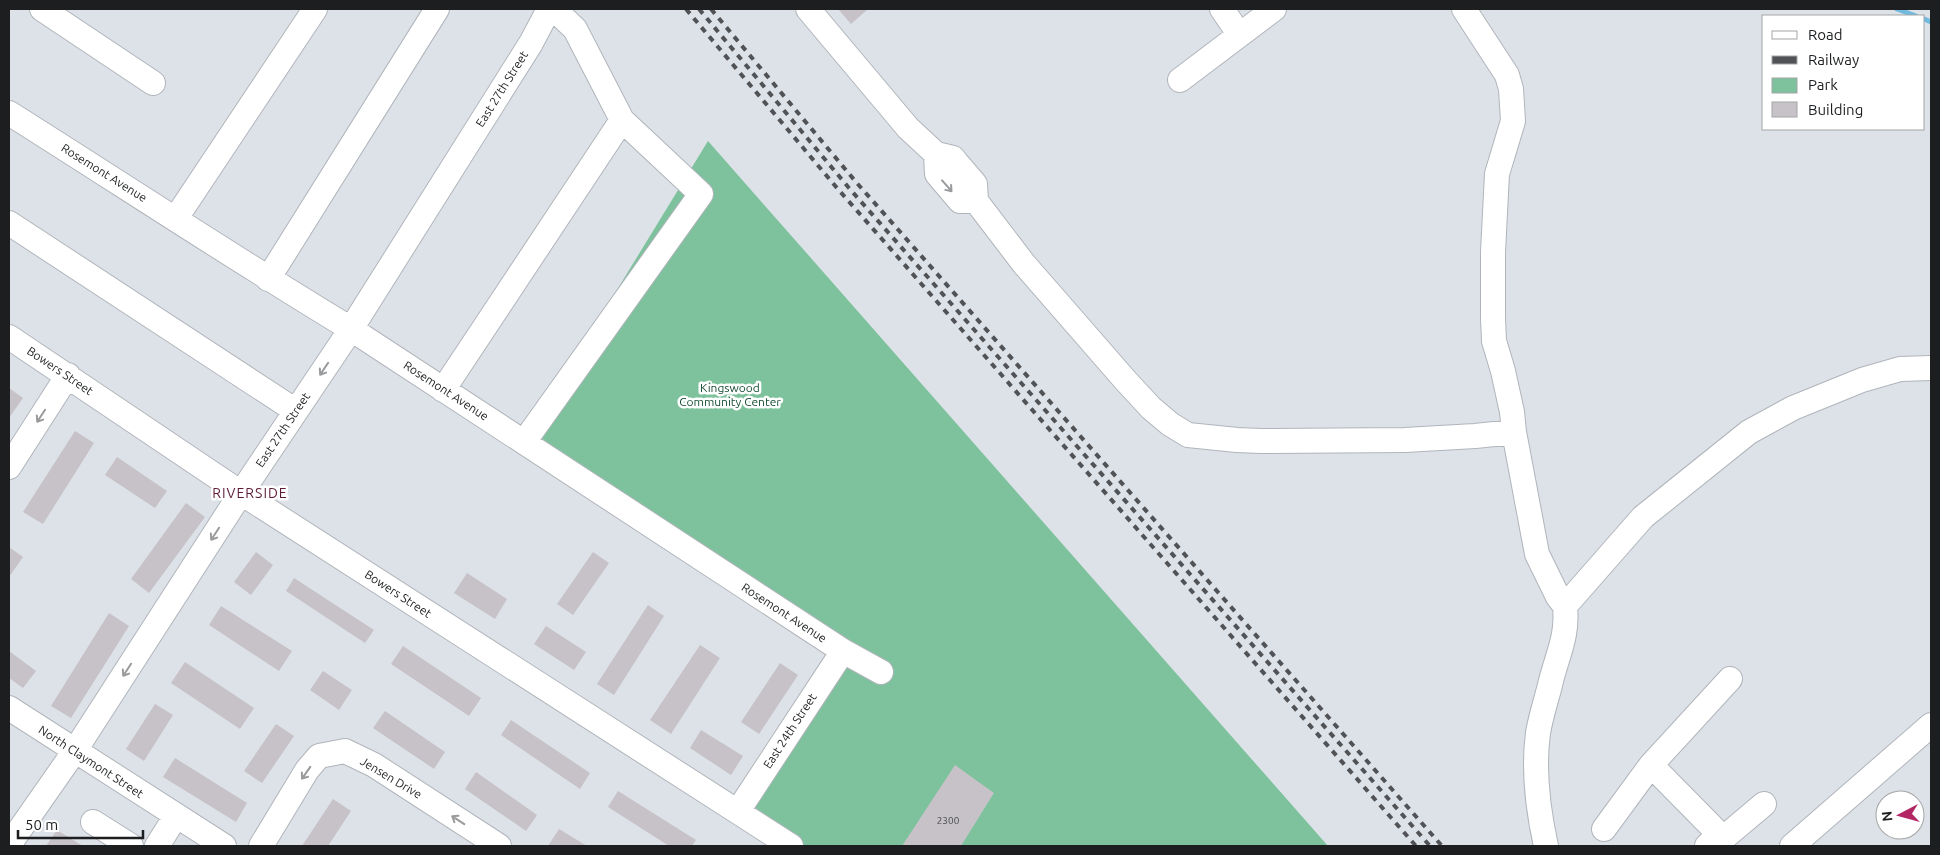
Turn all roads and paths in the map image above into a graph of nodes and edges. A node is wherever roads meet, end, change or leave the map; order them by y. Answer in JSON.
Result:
{"nodes":[{"id":1,"x":42,"y":9,"type":"edge"},
{"id":2,"x":315,"y":9,"type":"edge"},
{"id":3,"x":437,"y":9,"type":"edge"},
{"id":4,"x":549,"y":9,"type":"edge"},
{"id":5,"x":554,"y":9,"type":"edge"},
{"id":6,"x":808,"y":9,"type":"edge"},
{"id":7,"x":1222,"y":9,"type":"edge"},
{"id":8,"x":1274,"y":9,"type":"edge"},
{"id":9,"x":1464,"y":9,"type":"edge"},
{"id":10,"x":1239,"y":34,"type":"junction"},
{"id":11,"x":1180,"y":80,"type":"dead end"},
{"id":12,"x":153,"y":83,"type":"dead end"},
{"id":13,"x":9,"y":113,"type":"edge"},
{"id":14,"x":622,"y":120,"type":"junction"},
{"id":15,"x":176,"y":218,"type":"junction"},
{"id":16,"x":9,"y":223,"type":"edge"},
{"id":17,"x":268,"y":279,"type":"junction"},
{"id":18,"x":351,"y":329,"type":"junction"},
{"id":19,"x":9,"y":337,"type":"edge"},
{"id":20,"x":1931,"y":368,"type":"edge"},
{"id":21,"x":68,"y":375,"type":"junction"},
{"id":22,"x":443,"y":390,"type":"junction"},
{"id":23,"x":296,"y":411,"type":"junction"},
{"id":24,"x":1514,"y":432,"type":"junction"},
{"id":25,"x":524,"y":442,"type":"junction"},
{"id":26,"x":9,"y":467,"type":"edge"},
{"id":27,"x":241,"y":493,"type":"junction"},
{"id":28,"x":1565,"y":606,"type":"junction"},
{"id":29,"x":843,"y":651,"type":"junction"},
{"id":30,"x":881,"y":672,"type":"dead end"},
{"id":31,"x":1730,"y":679,"type":"dead end"},
{"id":32,"x":9,"y":708,"type":"edge"},
{"id":33,"x":1931,"y":725,"type":"edge"},
{"id":34,"x":74,"y":752,"type":"junction"},
{"id":35,"x":1651,"y":765,"type":"junction"},
{"id":36,"x":1764,"y":804,"type":"dead end"},
{"id":37,"x":738,"y":811,"type":"junction"},
{"id":38,"x":176,"y":816,"type":"junction"},
{"id":39,"x":93,"y":822,"type":"dead end"},
{"id":40,"x":1604,"y":829,"type":"dead end"},
{"id":41,"x":1713,"y":840,"type":"edge"},
{"id":42,"x":783,"y":844,"type":"edge"},
{"id":43,"x":9,"y":845,"type":"edge"},
{"id":44,"x":131,"y":846,"type":"edge"},
{"id":45,"x":157,"y":846,"type":"edge"},
{"id":46,"x":224,"y":846,"type":"edge"},
{"id":47,"x":261,"y":846,"type":"edge"},
{"id":48,"x":499,"y":846,"type":"edge"},
{"id":49,"x":1546,"y":846,"type":"edge"},
{"id":50,"x":1792,"y":846,"type":"edge"}],
"edges":[{"from":1,"to":12,"type":"street"},
{"from":2,"to":15,"type":"street"},
{"from":3,"to":17,"type":"street"},
{"from":4,"to":18,"type":"street","name":"East 27th Street"},
{"from":5,"to":14,"type":"street"},
{"from":6,"to":24,"type":"street"},
{"from":7,"to":10,"type":"street"},
{"from":8,"to":10,"type":"street"},
{"from":9,"to":24,"type":"street"},
{"from":10,"to":11,"type":"street"},
{"from":13,"to":15,"type":"street","name":"Rosemont Avenue"},
{"from":14,"to":22,"type":"street"},
{"from":14,"to":25,"type":"street"},
{"from":15,"to":17,"type":"street","name":"Rosemont Avenue"},
{"from":16,"to":23,"type":"street"},
{"from":17,"to":18,"type":"street","name":"Rosemont Avenue"},
{"from":18,"to":22,"type":"street","name":"Rosemont Avenue"},
{"from":18,"to":23,"type":"street","name":"East 27th Street","one_way":true},
{"from":19,"to":21,"type":"street","name":"Bowers Street"},
{"from":20,"to":28,"type":"street"},
{"from":21,"to":26,"type":"street","one_way":true},
{"from":21,"to":27,"type":"street","name":"Bowers Street"},
{"from":22,"to":25,"type":"street","name":"Rosemont Avenue"},
{"from":23,"to":27,"type":"street","name":"East 27th Street"},
{"from":24,"to":28,"type":"street"},
{"from":25,"to":29,"type":"street","name":"Rosemont Avenue"},
{"from":27,"to":34,"type":"street","name":"East 27th Street","one_way":true},
{"from":27,"to":37,"type":"street","name":"Bowers Street"},
{"from":28,"to":49,"type":"street"},
{"from":29,"to":30,"type":"street","name":"Rosemont Avenue"},
{"from":29,"to":37,"type":"street","name":"East 24th Street"},
{"from":31,"to":35,"type":"street"},
{"from":32,"to":34,"type":"street","name":"North Claymont Street"},
{"from":33,"to":50,"type":"street"},
{"from":34,"to":38,"type":"street","name":"North Claymont Street"},
{"from":34,"to":43,"type":"street","name":"East 27th Street"},
{"from":35,"to":40,"type":"street"},
{"from":35,"to":41,"type":"street"},
{"from":36,"to":41,"type":"street"},
{"from":37,"to":42,"type":"street","name":"Bowers Street"},
{"from":38,"to":45,"type":"street"},
{"from":38,"to":46,"type":"street","name":"North Claymont Street"},
{"from":39,"to":44,"type":"street"},
{"from":48,"to":47,"type":"street","name":"Jensen Drive","one_way":true}]}
